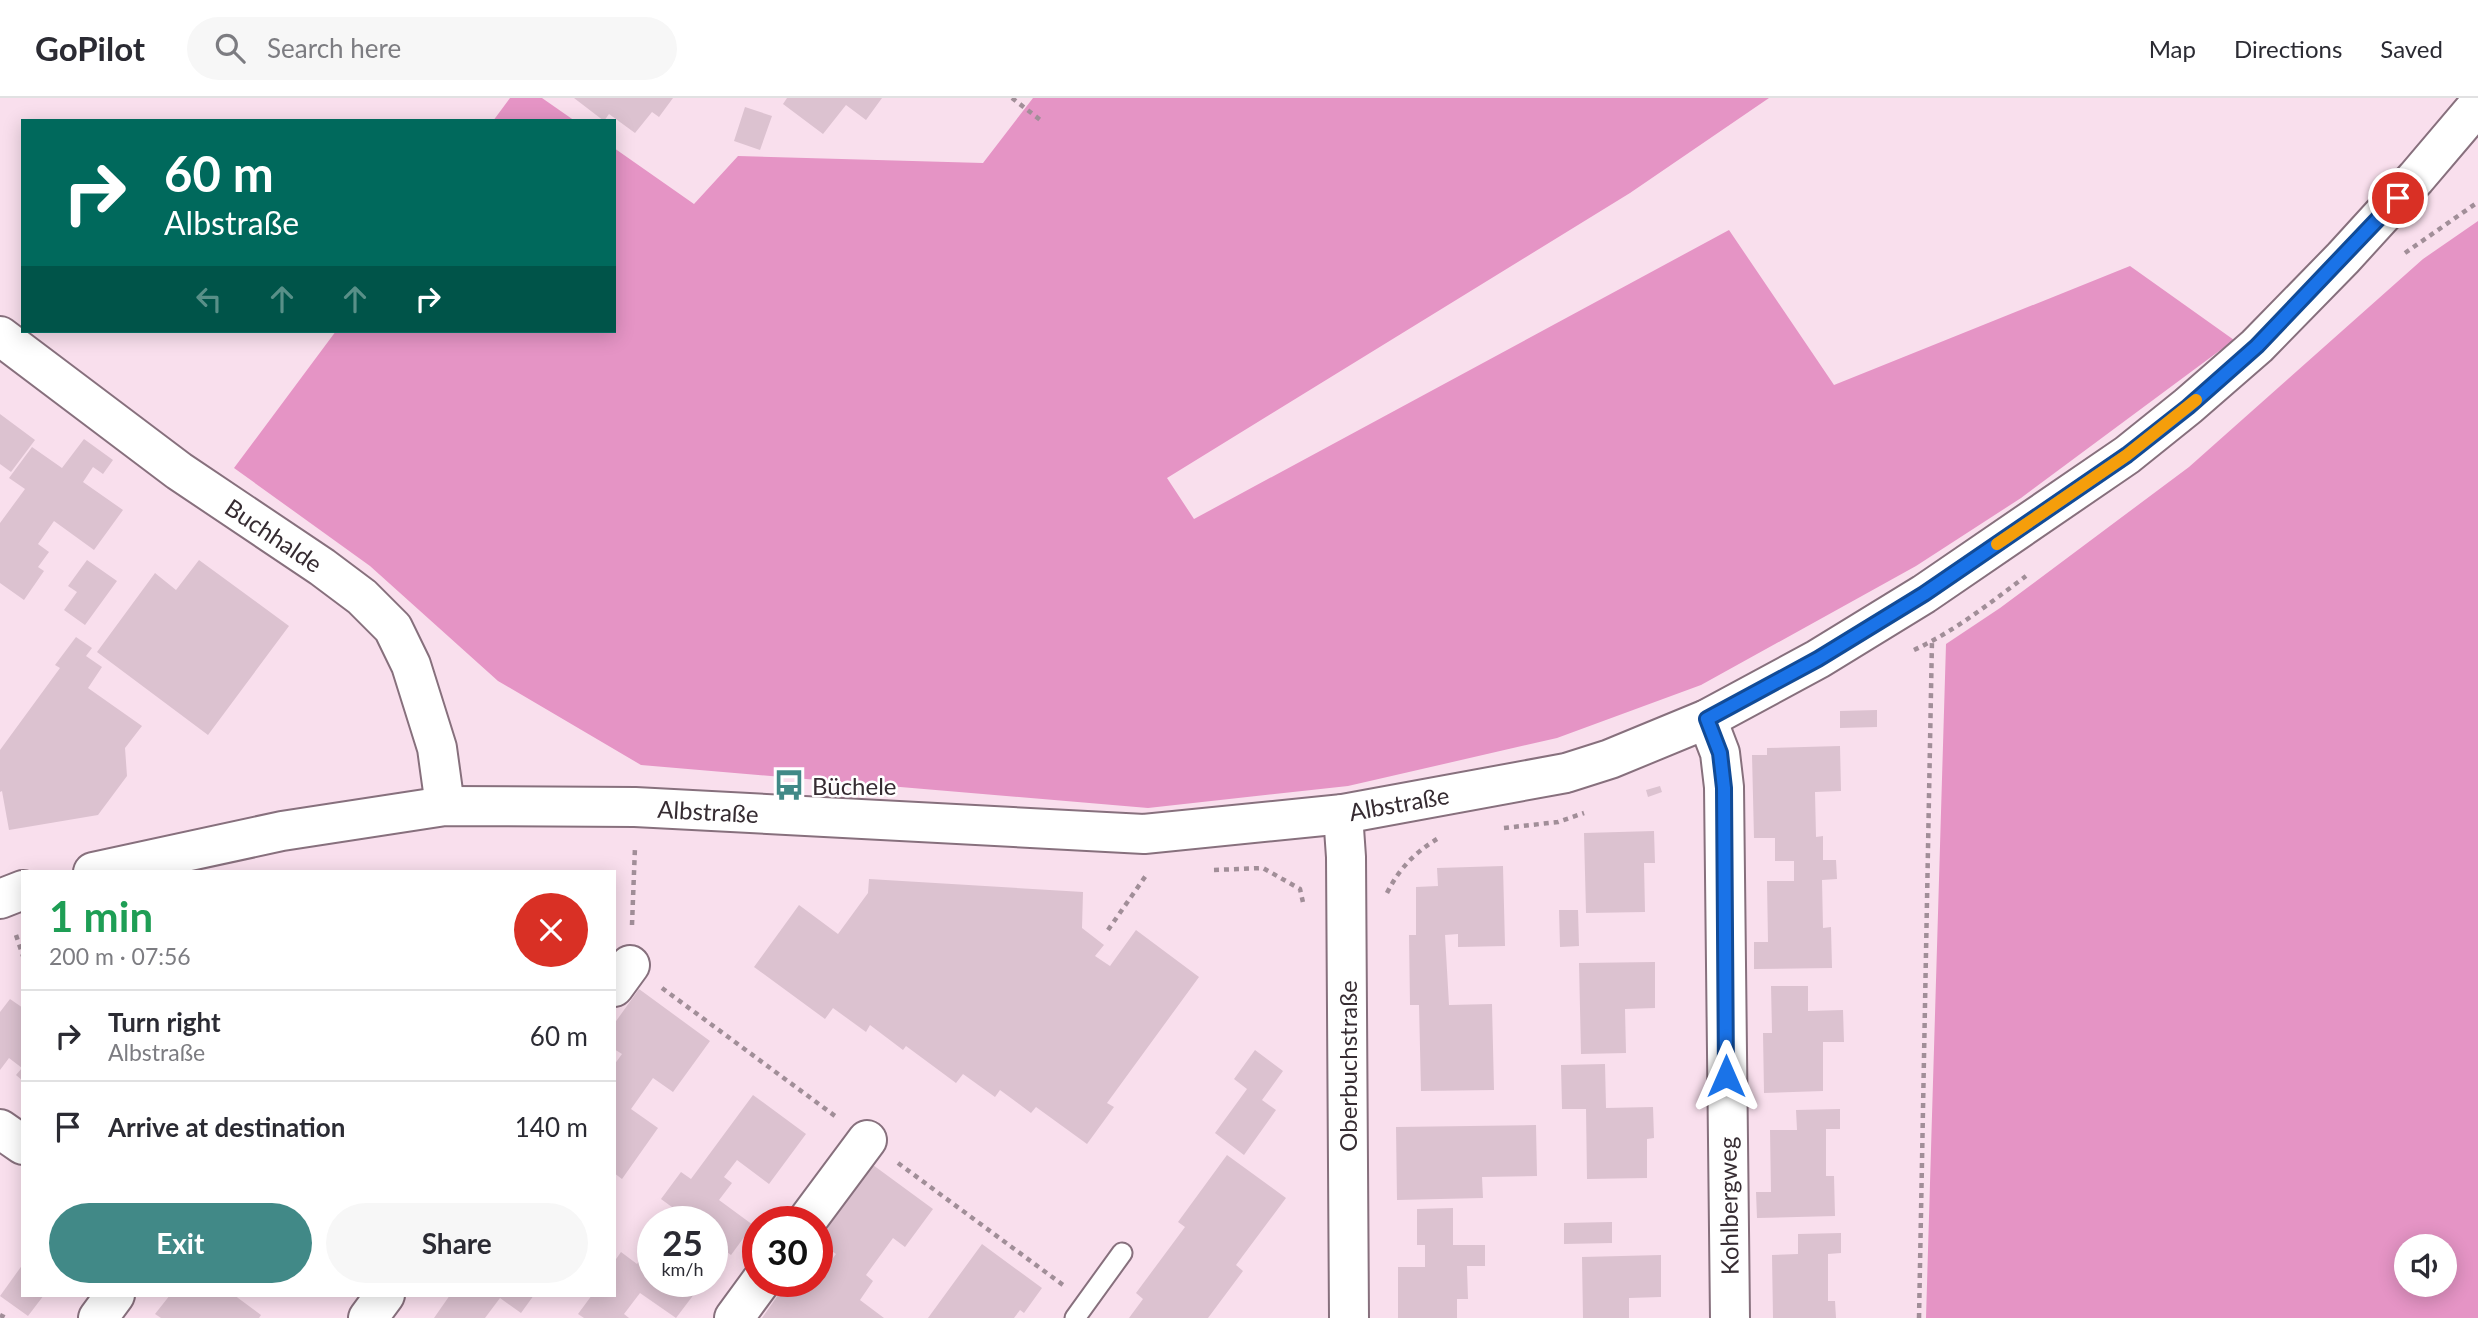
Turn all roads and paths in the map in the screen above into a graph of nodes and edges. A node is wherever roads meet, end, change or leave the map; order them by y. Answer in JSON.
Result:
{"nodes":[{"id":1,"x":1012,"y":98,"type":"edge"},
{"id":2,"x":2478,"y":105,"type":"edge"},
{"id":3,"x":1043,"y":122,"type":"dead end"},
{"id":4,"x":0,"y":336,"type":"edge"},
{"id":5,"x":1976,"y":614,"type":"dead end"},
{"id":6,"x":1707,"y":719,"type":"junction"},
{"id":7,"x":445,"y":806,"type":"junction"},
{"id":8,"x":635,"y":807,"type":"junction"},
{"id":9,"x":1343,"y":814,"type":"junction"},
{"id":10,"x":622,"y":848,"type":"dead end"},
{"id":11,"x":635,"y":848,"type":"junction"},
{"id":12,"x":649,"y":848,"type":"dead end"},
{"id":13,"x":102,"y":870,"type":"edge"},
{"id":14,"x":1212,"y":870,"type":"dead end"},
{"id":15,"x":1136,"y":874,"type":"dead end"},
{"id":16,"x":21,"y":891,"type":"edge"},
{"id":17,"x":0,"y":899,"type":"edge"},
{"id":18,"x":1305,"y":916,"type":"dead end"},
{"id":19,"x":1108,"y":930,"type":"dead end"},
{"id":20,"x":622,"y":976,"type":"edge"},
{"id":21,"x":0,"y":1129,"type":"edge"},
{"id":22,"x":867,"y":1140,"type":"dead end"},
{"id":23,"x":21,"y":1144,"type":"edge"},
{"id":24,"x":818,"y":1206,"type":"edge"},
{"id":25,"x":1122,"y":1253,"type":"dead end"},
{"id":26,"x":114,"y":1297,"type":"edge"},
{"id":27,"x":384,"y":1297,"type":"edge"},
{"id":28,"x":749,"y":1297,"type":"edge"},
{"id":29,"x":0,"y":1314,"type":"edge"},
{"id":30,"x":6,"y":1318,"type":"edge"},
{"id":31,"x":98,"y":1318,"type":"edge"},
{"id":32,"x":368,"y":1318,"type":"edge"},
{"id":33,"x":734,"y":1318,"type":"edge"},
{"id":34,"x":1075,"y":1318,"type":"edge"},
{"id":35,"x":1349,"y":1318,"type":"edge"},
{"id":36,"x":1730,"y":1318,"type":"edge"},
{"id":37,"x":1919,"y":1318,"type":"edge"}],
"edges":[{"from":1,"to":3,"type":"path"},
{"from":2,"to":6,"type":"street","name":"Albstraße"},
{"from":4,"to":7,"type":"street","name":"Buchhalde"},
{"from":5,"to":37,"type":"path"},
{"from":6,"to":9,"type":"street","name":"Albstraße"},
{"from":6,"to":36,"type":"street","name":"Kohlbergweg"},
{"from":7,"to":8,"type":"street","name":"Albstraße"},
{"from":7,"to":13,"type":"street","name":"Albstraße"},
{"from":8,"to":9,"type":"street","name":"Albstraße"},
{"from":8,"to":11,"type":"path"},
{"from":9,"to":35,"type":"street","name":"Oberbuchstraße"},
{"from":10,"to":11,"type":"path"},
{"from":11,"to":12,"type":"path"},
{"from":11,"to":20,"type":"path"},
{"from":14,"to":18,"type":"path"},
{"from":15,"to":19,"type":"path"},
{"from":16,"to":17,"type":"street"},
{"from":21,"to":23,"type":"street"},
{"from":22,"to":24,"type":"street"},
{"from":25,"to":34,"type":"lane"},
{"from":26,"to":31,"type":"street"},
{"from":27,"to":32,"type":"street"},
{"from":28,"to":33,"type":"street"},
{"from":29,"to":30,"type":"path"}]}
